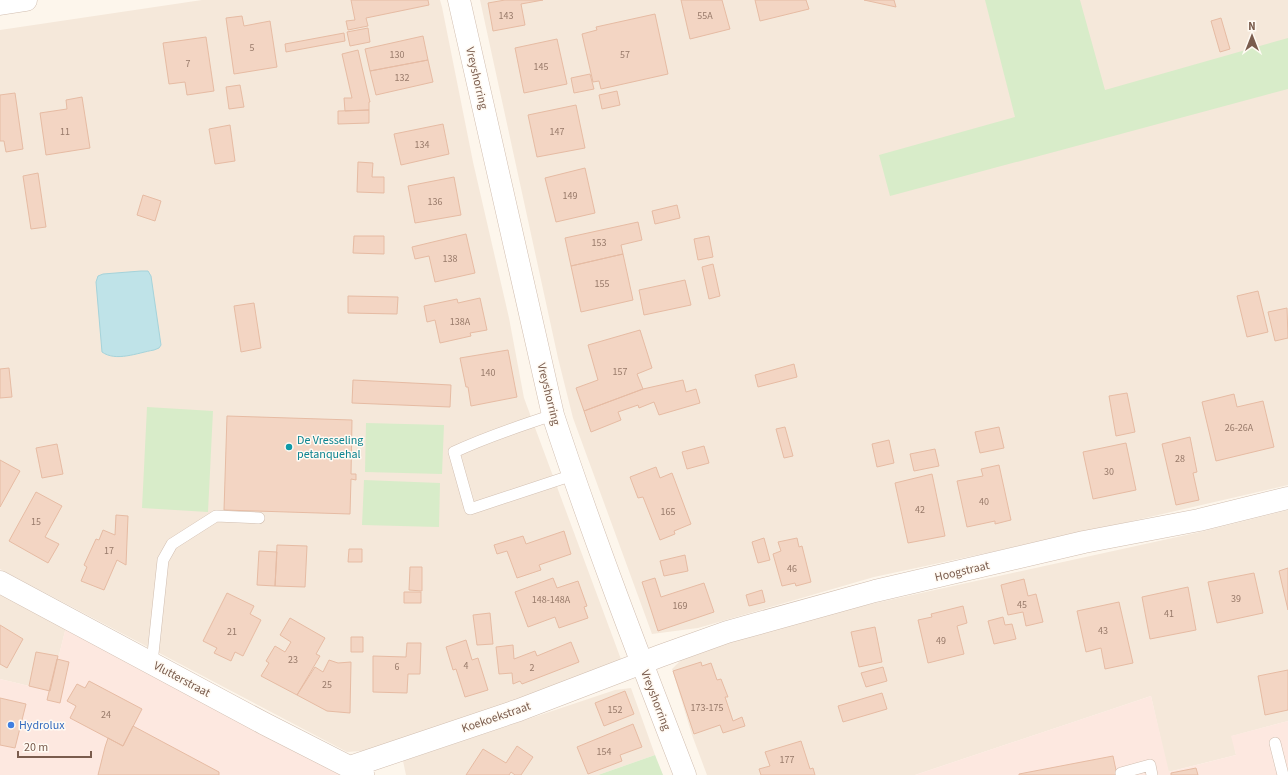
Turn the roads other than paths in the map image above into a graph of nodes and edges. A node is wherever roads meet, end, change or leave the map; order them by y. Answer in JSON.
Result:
{"nodes":[{"id":1,"x":26,"y":0,"type":"edge"},
{"id":2,"x":459,"y":0,"type":"edge"},
{"id":3,"x":0,"y":4,"type":"edge"},
{"id":4,"x":554,"y":415,"type":"junction"},
{"id":5,"x":573,"y":475,"type":"junction"},
{"id":6,"x":1288,"y":498,"type":"edge"},
{"id":7,"x":258,"y":518,"type":"dead end"},
{"id":8,"x":0,"y":582,"type":"edge"},
{"id":9,"x":152,"y":662,"type":"junction"},
{"id":10,"x":642,"y":663,"type":"junction"},
{"id":11,"x":1275,"y":743,"type":"dead end"},
{"id":12,"x":358,"y":771,"type":"edge"},
{"id":13,"x":1121,"y":773,"type":"dead end"},
{"id":14,"x":685,"y":775,"type":"edge"},
{"id":15,"x":1152,"y":775,"type":"edge"},
{"id":16,"x":1283,"y":775,"type":"edge"}],
"edges":[{"from":1,"to":3,"type":"street"},
{"from":2,"to":4,"type":"street","name":"Vreyshorring"},
{"from":4,"to":5,"type":"street","name":"Vreyshorring"},
{"from":4,"to":5,"type":"lane"},
{"from":5,"to":10,"type":"street","name":"Vreyshorring"},
{"from":6,"to":10,"type":"street","name":"Hoogstraat"},
{"from":7,"to":9,"type":"lane"},
{"from":8,"to":9,"type":"street","name":"Vlutterstraat"},
{"from":9,"to":12,"type":"street","name":"Vlutterstraat"},
{"from":10,"to":12,"type":"street","name":"Koekoekstraat"},
{"from":10,"to":14,"type":"street","name":"Vreyshorring"},
{"from":11,"to":16,"type":"lane"},
{"from":13,"to":15,"type":"lane"}]}
